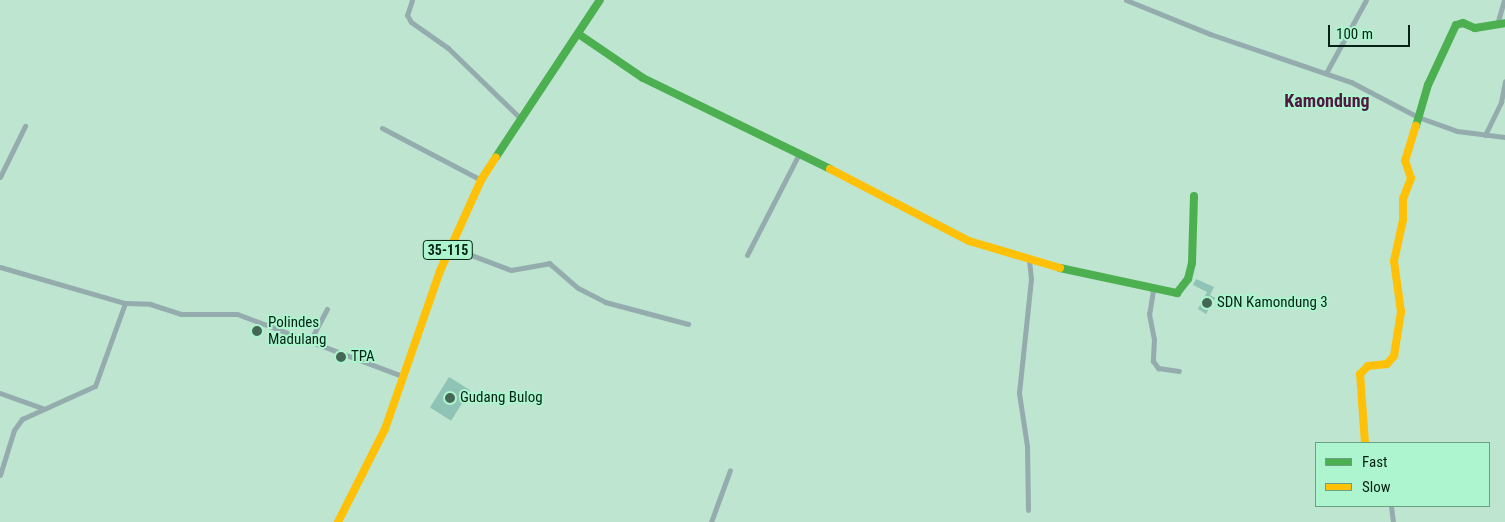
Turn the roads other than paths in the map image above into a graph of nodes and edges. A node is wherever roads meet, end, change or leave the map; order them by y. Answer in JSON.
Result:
{"nodes":[{"id":1,"x":412,"y":0,"type":"edge"},
{"id":2,"x":600,"y":0,"type":"edge"},
{"id":3,"x":1126,"y":0,"type":"edge"},
{"id":4,"x":1366,"y":0,"type":"edge"},
{"id":5,"x":1504,"y":0,"type":"edge"},
{"id":6,"x":1502,"y":22,"type":"edge"},
{"id":7,"x":580,"y":35,"type":"junction"},
{"id":8,"x":1326,"y":73,"type":"junction"},
{"id":9,"x":1505,"y":81,"type":"edge"},
{"id":10,"x":1418,"y":117,"type":"junction"},
{"id":11,"x":523,"y":120,"type":"junction"},
{"id":12,"x":25,"y":126,"type":"dead end"},
{"id":13,"x":382,"y":128,"type":"dead end"},
{"id":14,"x":1485,"y":135,"type":"junction"},
{"id":15,"x":1505,"y":137,"type":"edge"},
{"id":16,"x":799,"y":154,"type":"junction"},
{"id":17,"x":0,"y":177,"type":"edge"},
{"id":18,"x":481,"y":180,"type":"junction"},
{"id":19,"x":1194,"y":196,"type":"dead end"},
{"id":20,"x":449,"y":246,"type":"junction"},
{"id":21,"x":747,"y":255,"type":"dead end"},
{"id":22,"x":1029,"y":258,"type":"junction"},
{"id":23,"x":0,"y":266,"type":"edge"},
{"id":24,"x":1153,"y":290,"type":"junction"},
{"id":25,"x":125,"y":303,"type":"junction"},
{"id":26,"x":327,"y":309,"type":"dead end"},
{"id":27,"x":688,"y":324,"type":"dead end"},
{"id":28,"x":312,"y":339,"type":"junction"},
{"id":29,"x":1179,"y":371,"type":"dead end"},
{"id":30,"x":402,"y":376,"type":"junction"},
{"id":31,"x":0,"y":393,"type":"edge"},
{"id":32,"x":42,"y":408,"type":"junction"},
{"id":33,"x":1365,"y":442,"type":"edge"},
{"id":34,"x":730,"y":470,"type":"dead end"},
{"id":35,"x":0,"y":475,"type":"edge"},
{"id":36,"x":1390,"y":507,"type":"edge"},
{"id":37,"x":1028,"y":510,"type":"dead end"},
{"id":38,"x":338,"y":522,"type":"edge"},
{"id":39,"x":712,"y":522,"type":"edge"},
{"id":40,"x":1393,"y":522,"type":"edge"}],
"edges":[{"from":1,"to":11,"type":"street"},
{"from":2,"to":7,"type":"street","number":"35-115"},
{"from":3,"to":8,"type":"street"},
{"from":4,"to":8,"type":"street"},
{"from":5,"to":6,"type":"street"},
{"from":6,"to":10,"type":"street"},
{"from":7,"to":11,"type":"street","number":"35-115"},
{"from":7,"to":16,"type":"street"},
{"from":8,"to":10,"type":"street"},
{"from":9,"to":14,"type":"street"},
{"from":10,"to":14,"type":"street"},
{"from":10,"to":33,"type":"street"},
{"from":11,"to":18,"type":"street","number":"35-115"},
{"from":12,"to":17,"type":"street"},
{"from":13,"to":18,"type":"street"},
{"from":14,"to":15,"type":"street"},
{"from":16,"to":21,"type":"street"},
{"from":16,"to":22,"type":"street"},
{"from":18,"to":20,"type":"street","number":"35-115"},
{"from":19,"to":24,"type":"street"},
{"from":20,"to":27,"type":"street"},
{"from":20,"to":30,"type":"street","number":"35-115"},
{"from":22,"to":24,"type":"street"},
{"from":22,"to":37,"type":"street"},
{"from":23,"to":25,"type":"street"},
{"from":24,"to":29,"type":"street"},
{"from":25,"to":28,"type":"street"},
{"from":25,"to":32,"type":"street"},
{"from":26,"to":28,"type":"street"},
{"from":28,"to":30,"type":"street"},
{"from":30,"to":38,"type":"street","number":"35-115"},
{"from":31,"to":32,"type":"street"},
{"from":32,"to":35,"type":"street"},
{"from":34,"to":39,"type":"street"},
{"from":36,"to":40,"type":"street"}]}
